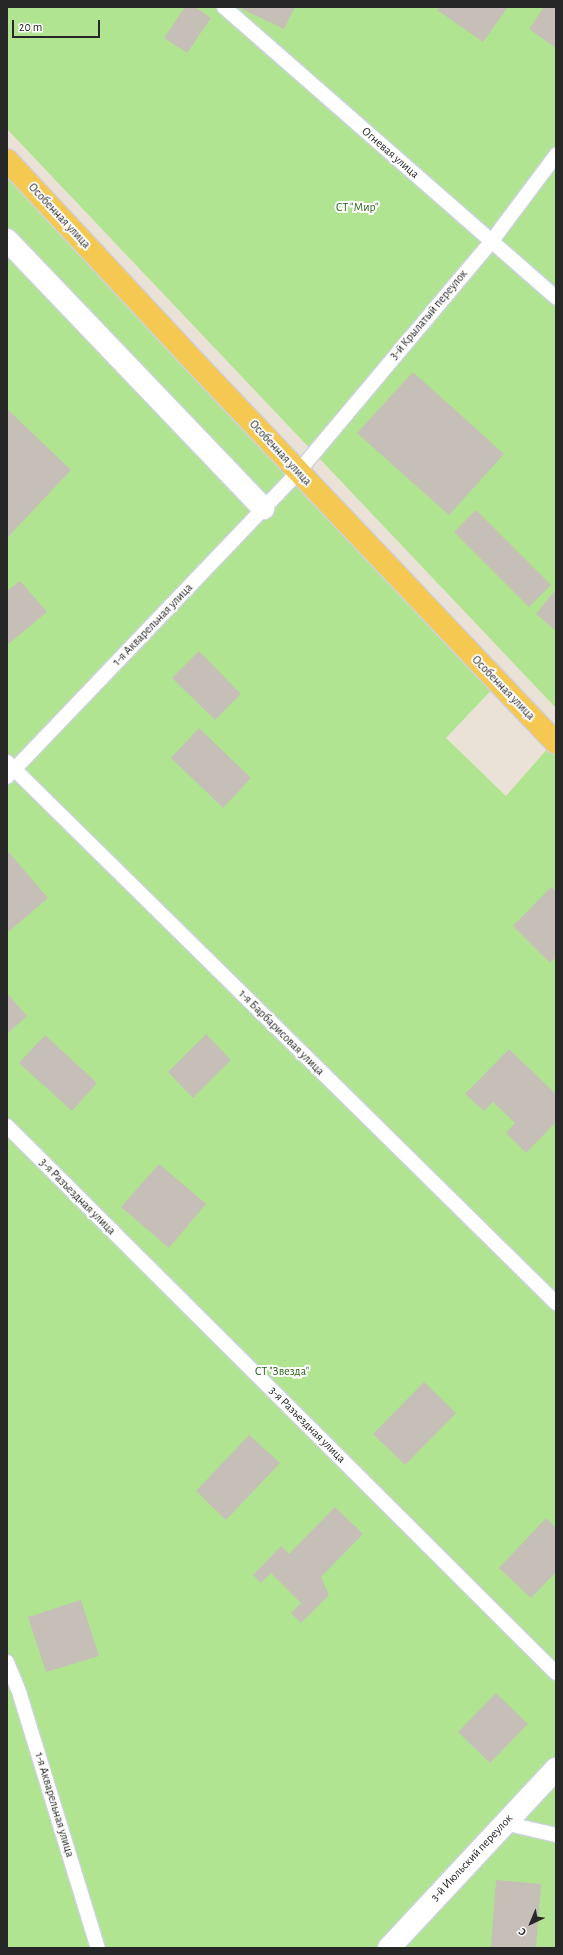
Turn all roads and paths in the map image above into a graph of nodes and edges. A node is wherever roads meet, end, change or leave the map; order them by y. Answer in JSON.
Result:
{"nodes":[{"id":1,"x":224,"y":7,"type":"edge"},
{"id":2,"x":556,"y":155,"type":"edge"},
{"id":3,"x":7,"y":160,"type":"edge"},
{"id":4,"x":7,"y":240,"type":"edge"},
{"id":5,"x":491,"y":242,"type":"junction"},
{"id":6,"x":556,"y":298,"type":"edge"},
{"id":7,"x":298,"y":472,"type":"junction"},
{"id":8,"x":263,"y":508,"type":"junction"},
{"id":9,"x":556,"y":743,"type":"edge"},
{"id":10,"x":10,"y":770,"type":"edge"},
{"id":11,"x":7,"y":1126,"type":"edge"},
{"id":12,"x":556,"y":1303,"type":"edge"},
{"id":13,"x":7,"y":1662,"type":"edge"},
{"id":14,"x":556,"y":1673,"type":"edge"},
{"id":15,"x":556,"y":1769,"type":"edge"},
{"id":16,"x":504,"y":1823,"type":"junction"},
{"id":17,"x":556,"y":1835,"type":"edge"},
{"id":18,"x":98,"y":1948,"type":"edge"},
{"id":19,"x":389,"y":1948,"type":"edge"}],
"edges":[{"from":1,"to":5,"type":"lane","name":"Огневая улица"},
{"from":2,"to":5,"type":"lane","name":"3-й Крылатый переулок"},
{"from":3,"to":7,"type":"main road","name":"Особенная улица"},
{"from":4,"to":8,"type":"street"},
{"from":5,"to":6,"type":"lane","name":"Огневая улица"},
{"from":5,"to":7,"type":"lane","name":"3-й Крылатый переулок"},
{"from":7,"to":8,"type":"lane","name":"1-я Акварельная улица"},
{"from":7,"to":9,"type":"main road","name":"Особенная улица"},
{"from":8,"to":10,"type":"lane","name":"1-я Акварельная улица"},
{"from":10,"to":12,"type":"lane","name":"1-я Барбарисовая улица"},
{"from":11,"to":14,"type":"lane","name":"3-я Разъездная улица"},
{"from":13,"to":18,"type":"lane","name":"1-я Акварельная улица"},
{"from":15,"to":16,"type":"street","name":"3-й Июльский переулок"},
{"from":16,"to":17,"type":"lane"},
{"from":16,"to":19,"type":"street","name":"3-й Июльский переулок"}]}
